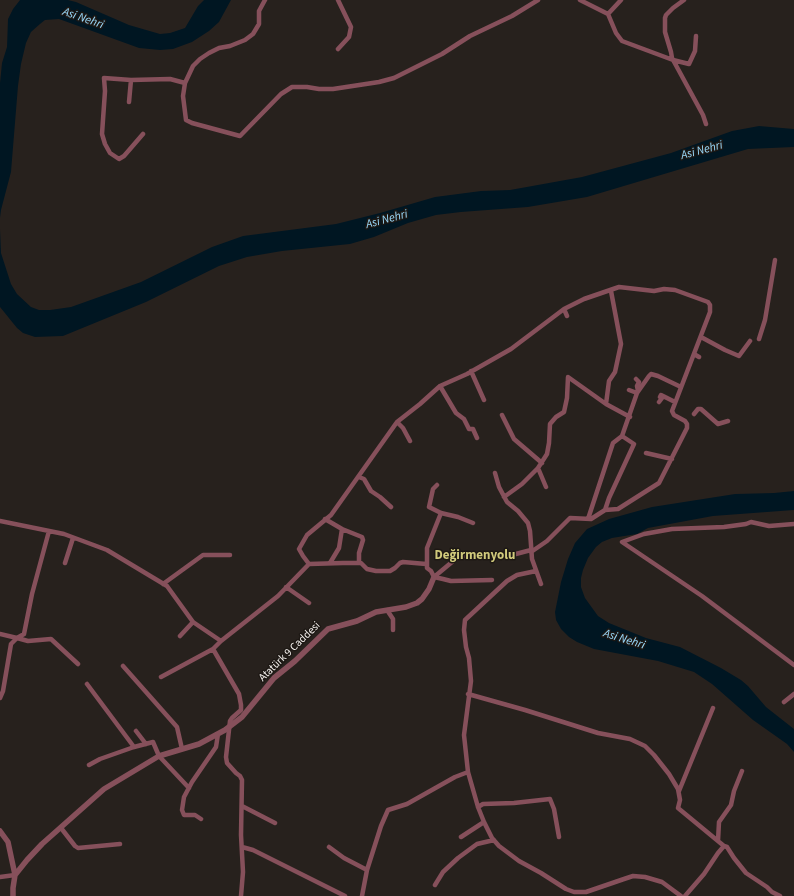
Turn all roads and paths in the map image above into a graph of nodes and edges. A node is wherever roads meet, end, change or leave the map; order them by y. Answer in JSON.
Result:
{"nodes":[{"id":1,"x":265,"y":0,"type":"edge"},
{"id":2,"x":338,"y":0,"type":"edge"},
{"id":3,"x":538,"y":0,"type":"edge"},
{"id":4,"x":580,"y":0,"type":"edge"},
{"id":5,"x":621,"y":0,"type":"edge"},
{"id":6,"x":684,"y":0,"type":"edge"},
{"id":7,"x":608,"y":14,"type":"junction"},
{"id":8,"x":696,"y":36,"type":"dead end"},
{"id":9,"x":338,"y":49,"type":"dead end"},
{"id":10,"x":673,"y":60,"type":"junction"},
{"id":11,"x":131,"y":80,"type":"junction"},
{"id":12,"x":185,"y":83,"type":"junction"},
{"id":13,"x":129,"y":102,"type":"dead end"},
{"id":14,"x":706,"y":124,"type":"dead end"},
{"id":15,"x":143,"y":134,"type":"dead end"},
{"id":16,"x":775,"y":260,"type":"dead end"},
{"id":17,"x":611,"y":291,"type":"junction"},
{"id":18,"x":564,"y":309,"type":"junction"},
{"id":19,"x":567,"y":316,"type":"dead end"},
{"id":20,"x":701,"y":336,"type":"junction"},
{"id":21,"x":759,"y":338,"type":"dead end"},
{"id":22,"x":750,"y":341,"type":"dead end"},
{"id":23,"x":694,"y":354,"type":"junction"},
{"id":24,"x":699,"y":357,"type":"dead end"},
{"id":25,"x":471,"y":371,"type":"junction"},
{"id":26,"x":636,"y":379,"type":"dead end"},
{"id":27,"x":440,"y":386,"type":"junction"},
{"id":28,"x":681,"y":387,"type":"junction"},
{"id":29,"x":629,"y":390,"type":"dead end"},
{"id":30,"x":638,"y":392,"type":"junction"},
{"id":31,"x":484,"y":400,"type":"dead end"},
{"id":32,"x":659,"y":402,"type":"dead end"},
{"id":33,"x":676,"y":402,"type":"junction"},
{"id":34,"x":606,"y":404,"type":"junction"},
{"id":35,"x":694,"y":414,"type":"dead end"},
{"id":36,"x":502,"y":415,"type":"dead end"},
{"id":37,"x":630,"y":417,"type":"junction"},
{"id":38,"x":728,"y":421,"type":"dead end"},
{"id":39,"x":397,"y":422,"type":"junction"},
{"id":40,"x":622,"y":436,"type":"junction"},
{"id":41,"x":478,"y":438,"type":"dead end"},
{"id":42,"x":410,"y":441,"type":"dead end"},
{"id":43,"x":646,"y":453,"type":"dead end"},
{"id":44,"x":672,"y":459,"type":"junction"},
{"id":45,"x":542,"y":463,"type":"junction"},
{"id":46,"x":538,"y":468,"type":"junction"},
{"id":47,"x":495,"y":473,"type":"dead end"},
{"id":48,"x":359,"y":476,"type":"junction"},
{"id":49,"x":437,"y":485,"type":"dead end"},
{"id":50,"x":546,"y":487,"type":"dead end"},
{"id":51,"x":504,"y":497,"type":"junction"},
{"id":52,"x":391,"y":507,"type":"dead end"},
{"id":53,"x":606,"y":510,"type":"junction"},
{"id":54,"x":441,"y":513,"type":"junction"},
{"id":55,"x":325,"y":519,"type":"junction"},
{"id":56,"x":588,"y":519,"type":"junction"},
{"id":57,"x":0,"y":521,"type":"edge"},
{"id":58,"x":473,"y":523,"type":"dead end"},
{"id":59,"x":794,"y":524,"type":"edge"},
{"id":60,"x":342,"y":529,"type":"junction"},
{"id":61,"x":49,"y":531,"type":"junction"},
{"id":62,"x":73,"y":538,"type":"junction"},
{"id":63,"x":531,"y":551,"type":"junction"},
{"id":64,"x":230,"y":555,"type":"dead end"},
{"id":65,"x":65,"y":562,"type":"dead end"},
{"id":66,"x":330,"y":563,"type":"junction"},
{"id":67,"x":358,"y":563,"type":"junction"},
{"id":68,"x":309,"y":564,"type":"junction"},
{"id":69,"x":426,"y":564,"type":"junction"},
{"id":70,"x":536,"y":571,"type":"junction"},
{"id":71,"x":434,"y":577,"type":"junction"},
{"id":72,"x":492,"y":580,"type":"dead end"},
{"id":73,"x":163,"y":584,"type":"junction"},
{"id":74,"x":541,"y":584,"type":"dead end"},
{"id":75,"x":286,"y":587,"type":"junction"},
{"id":76,"x":309,"y":603,"type":"dead end"},
{"id":77,"x":387,"y":610,"type":"junction"},
{"id":78,"x":193,"y":622,"type":"junction"},
{"id":79,"x":393,"y":630,"type":"dead end"},
{"id":80,"x":0,"y":634,"type":"edge"},
{"id":81,"x":180,"y":636,"type":"dead end"},
{"id":82,"x":17,"y":638,"type":"junction"},
{"id":83,"x":221,"y":641,"type":"junction"},
{"id":84,"x":214,"y":649,"type":"junction"},
{"id":85,"x":78,"y":664,"type":"dead end"},
{"id":86,"x":794,"y":665,"type":"edge"},
{"id":87,"x":123,"y":666,"type":"dead end"},
{"id":88,"x":161,"y":677,"type":"dead end"},
{"id":89,"x":87,"y":684,"type":"dead end"},
{"id":90,"x":468,"y":694,"type":"junction"},
{"id":91,"x":794,"y":694,"type":"edge"},
{"id":92,"x":0,"y":698,"type":"edge"},
{"id":93,"x":784,"y":702,"type":"dead end"},
{"id":94,"x":713,"y":708,"type":"dead end"},
{"id":95,"x":229,"y":727,"type":"junction"},
{"id":96,"x":136,"y":731,"type":"dead end"},
{"id":97,"x":218,"y":734,"type":"junction"},
{"id":98,"x":146,"y":744,"type":"junction"},
{"id":99,"x":134,"y":747,"type":"junction"},
{"id":100,"x":182,"y":749,"type":"junction"},
{"id":101,"x":159,"y":756,"type":"junction"},
{"id":102,"x":89,"y":765,"type":"dead end"},
{"id":103,"x":742,"y":771,"type":"dead end"},
{"id":104,"x":468,"y":772,"type":"junction"},
{"id":105,"x":189,"y":788,"type":"junction"},
{"id":106,"x":679,"y":792,"type":"junction"},
{"id":107,"x":242,"y":806,"type":"junction"},
{"id":108,"x":478,"y":807,"type":"junction"},
{"id":109,"x":201,"y":819,"type":"dead end"},
{"id":110,"x":484,"y":822,"type":"junction"},
{"id":111,"x":275,"y":823,"type":"dead end"},
{"id":112,"x":61,"y":828,"type":"junction"},
{"id":113,"x":0,"y":831,"type":"edge"},
{"id":114,"x":461,"y":837,"type":"dead end"},
{"id":115,"x":559,"y":837,"type":"dead end"},
{"id":116,"x":494,"y":840,"type":"junction"},
{"id":117,"x":718,"y":841,"type":"junction"},
{"id":118,"x":120,"y":844,"type":"dead end"},
{"id":119,"x":724,"y":846,"type":"junction"},
{"id":120,"x":242,"y":847,"type":"junction"},
{"id":121,"x":329,"y":847,"type":"dead end"},
{"id":122,"x":367,"y":870,"type":"junction"},
{"id":123,"x":15,"y":875,"type":"junction"},
{"id":124,"x":0,"y":877,"type":"edge"},
{"id":125,"x":435,"y":885,"type":"dead end"},
{"id":126,"x":13,"y":896,"type":"edge"},
{"id":127,"x":241,"y":896,"type":"edge"},
{"id":128,"x":345,"y":896,"type":"edge"},
{"id":129,"x":362,"y":896,"type":"edge"},
{"id":130,"x":681,"y":896,"type":"edge"},
{"id":131,"x":685,"y":896,"type":"edge"},
{"id":132,"x":780,"y":896,"type":"edge"}],
"edges":[{"from":1,"to":12,"type":"street"},
{"from":2,"to":9,"type":"street"},
{"from":3,"to":12,"type":"street"},
{"from":4,"to":7,"type":"street"},
{"from":5,"to":7,"type":"street"},
{"from":6,"to":10,"type":"street"},
{"from":7,"to":10,"type":"street"},
{"from":8,"to":10,"type":"street"},
{"from":10,"to":14,"type":"street"},
{"from":11,"to":12,"type":"street"},
{"from":11,"to":13,"type":"street"},
{"from":11,"to":15,"type":"street"},
{"from":16,"to":21,"type":"street"},
{"from":17,"to":18,"type":"street"},
{"from":17,"to":20,"type":"street"},
{"from":17,"to":34,"type":"street"},
{"from":18,"to":19,"type":"street"},
{"from":18,"to":25,"type":"street"},
{"from":20,"to":22,"type":"street"},
{"from":20,"to":23,"type":"street"},
{"from":23,"to":24,"type":"street"},
{"from":23,"to":28,"type":"street"},
{"from":25,"to":27,"type":"street"},
{"from":25,"to":31,"type":"street"},
{"from":26,"to":30,"type":"street"},
{"from":27,"to":39,"type":"street"},
{"from":27,"to":41,"type":"street"},
{"from":28,"to":30,"type":"street"},
{"from":28,"to":33,"type":"street"},
{"from":29,"to":30,"type":"street"},
{"from":30,"to":37,"type":"street"},
{"from":32,"to":33,"type":"street"},
{"from":33,"to":44,"type":"street"},
{"from":34,"to":37,"type":"street"},
{"from":34,"to":45,"type":"street"},
{"from":35,"to":38,"type":"street"},
{"from":36,"to":45,"type":"street"},
{"from":37,"to":40,"type":"street"},
{"from":39,"to":42,"type":"street"},
{"from":39,"to":48,"type":"street"},
{"from":40,"to":53,"type":"street"},
{"from":40,"to":56,"type":"street"},
{"from":43,"to":44,"type":"street"},
{"from":44,"to":53,"type":"street"},
{"from":45,"to":46,"type":"street"},
{"from":46,"to":50,"type":"street"},
{"from":46,"to":51,"type":"street"},
{"from":47,"to":51,"type":"street"},
{"from":48,"to":52,"type":"street"},
{"from":48,"to":55,"type":"street"},
{"from":49,"to":54,"type":"street"},
{"from":51,"to":63,"type":"street"},
{"from":53,"to":56,"type":"street"},
{"from":54,"to":58,"type":"street"},
{"from":54,"to":69,"type":"street"},
{"from":55,"to":60,"type":"street"},
{"from":55,"to":68,"type":"street"},
{"from":56,"to":63,"type":"street"},
{"from":57,"to":61,"type":"street"},
{"from":59,"to":86,"type":"street"},
{"from":60,"to":66,"type":"street"},
{"from":60,"to":67,"type":"street"},
{"from":61,"to":62,"type":"street"},
{"from":61,"to":82,"type":"street"},
{"from":62,"to":65,"type":"street"},
{"from":62,"to":73,"type":"street"},
{"from":63,"to":70,"type":"street"},
{"from":63,"to":71,"type":"street"},
{"from":64,"to":73,"type":"street"},
{"from":66,"to":67,"type":"street"},
{"from":66,"to":68,"type":"street"},
{"from":67,"to":69,"type":"street"},
{"from":68,"to":75,"type":"street"},
{"from":69,"to":71,"type":"street"},
{"from":70,"to":74,"type":"street"},
{"from":70,"to":90,"type":"street"},
{"from":71,"to":72,"type":"street"},
{"from":71,"to":77,"type":"street","name":"Atatürk 9 Caddesi"},
{"from":73,"to":78,"type":"street"},
{"from":75,"to":76,"type":"street"},
{"from":75,"to":83,"type":"street"},
{"from":77,"to":79,"type":"street"},
{"from":77,"to":95,"type":"street","name":"Atatürk 9 Caddesi"},
{"from":78,"to":81,"type":"street"},
{"from":78,"to":83,"type":"street"},
{"from":80,"to":82,"type":"street"},
{"from":82,"to":85,"type":"street"},
{"from":82,"to":92,"type":"street"},
{"from":83,"to":84,"type":"street"},
{"from":84,"to":88,"type":"street"},
{"from":84,"to":95,"type":"street"},
{"from":87,"to":100,"type":"street"},
{"from":89,"to":99,"type":"street"},
{"from":90,"to":104,"type":"street"},
{"from":90,"to":106,"type":"street"},
{"from":91,"to":93,"type":"street"},
{"from":94,"to":106,"type":"street"},
{"from":95,"to":97,"type":"street","name":"Atatürk 9 Caddesi"},
{"from":95,"to":107,"type":"street"},
{"from":96,"to":98,"type":"street"},
{"from":97,"to":100,"type":"street","name":"Atatürk 9 Caddesi"},
{"from":97,"to":105,"type":"street"},
{"from":98,"to":99,"type":"street"},
{"from":98,"to":101,"type":"street"},
{"from":99,"to":102,"type":"street"},
{"from":100,"to":101,"type":"street","name":"Atatürk 9 Caddesi"},
{"from":101,"to":105,"type":"street"},
{"from":101,"to":112,"type":"street","name":"Atatürk 9 Caddesi"},
{"from":103,"to":117,"type":"street"},
{"from":104,"to":108,"type":"street"},
{"from":104,"to":122,"type":"street"},
{"from":105,"to":109,"type":"street"},
{"from":106,"to":117,"type":"street"},
{"from":107,"to":111,"type":"street"},
{"from":107,"to":120,"type":"street"},
{"from":108,"to":110,"type":"street"},
{"from":108,"to":115,"type":"street"},
{"from":110,"to":114,"type":"street"},
{"from":110,"to":116,"type":"street"},
{"from":112,"to":118,"type":"street"},
{"from":112,"to":123,"type":"street","name":"Atatürk 9 Caddesi"},
{"from":113,"to":123,"type":"street"},
{"from":116,"to":125,"type":"street"},
{"from":116,"to":130,"type":"street"},
{"from":117,"to":119,"type":"street"},
{"from":119,"to":131,"type":"street"},
{"from":119,"to":132,"type":"street"},
{"from":120,"to":127,"type":"street"},
{"from":120,"to":128,"type":"street"},
{"from":121,"to":122,"type":"street"},
{"from":122,"to":129,"type":"street"},
{"from":123,"to":124,"type":"street"},
{"from":123,"to":126,"type":"street"}]}
